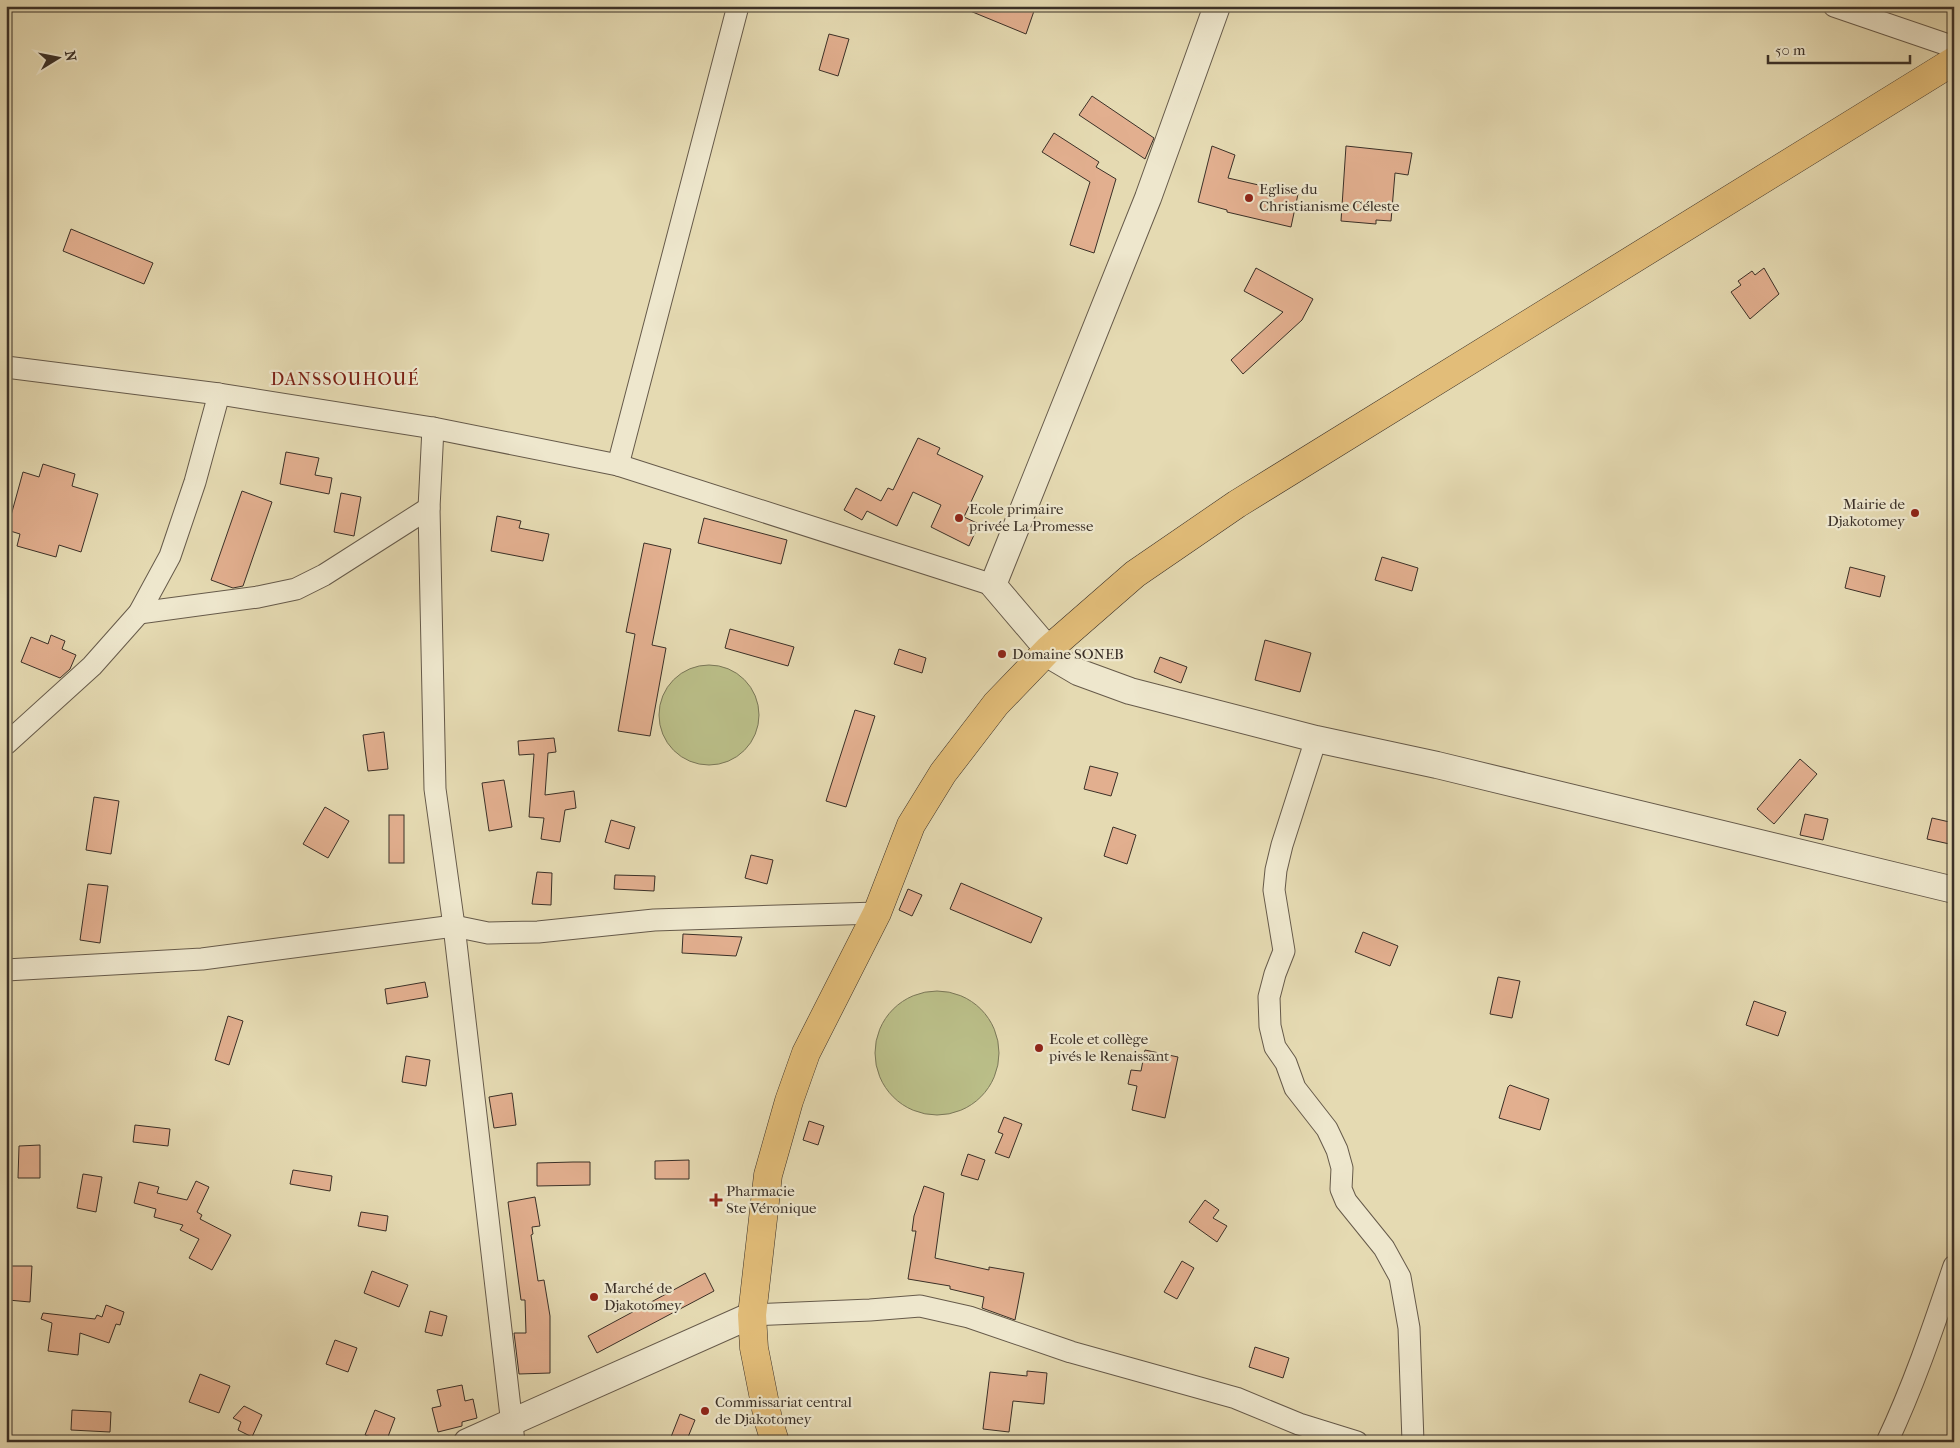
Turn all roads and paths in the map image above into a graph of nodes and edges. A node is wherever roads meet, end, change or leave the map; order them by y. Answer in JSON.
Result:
{"nodes":[{"id":1,"x":738,"y":6,"type":"edge"},
{"id":2,"x":1217,"y":6,"type":"edge"},
{"id":3,"x":1834,"y":6,"type":"edge"},
{"id":4,"x":1954,"y":48,"type":"edge"},
{"id":5,"x":1954,"y":61,"type":"edge"},
{"id":6,"x":6,"y":367,"type":"edge"},
{"id":7,"x":218,"y":394,"type":"junction"},
{"id":8,"x":433,"y":428,"type":"junction"},
{"id":9,"x":618,"y":464,"type":"junction"},
{"id":10,"x":429,"y":508,"type":"junction"},
{"id":11,"x":993,"y":584,"type":"junction"},
{"id":12,"x":140,"y":613,"type":"junction"},
{"id":13,"x":1049,"y":649,"type":"junction"},
{"id":14,"x":1316,"y":739,"type":"junction"},
{"id":15,"x":6,"y":744,"type":"edge"},
{"id":16,"x":1954,"y":890,"type":"edge"},
{"id":17,"x":877,"y":913,"type":"junction"},
{"id":18,"x":454,"y":926,"type":"junction"},
{"id":19,"x":6,"y":970,"type":"edge"},
{"id":20,"x":1954,"y":1266,"type":"edge"},
{"id":21,"x":752,"y":1315,"type":"junction"},
{"id":22,"x":513,"y":1432,"type":"edge"},
{"id":23,"x":467,"y":1442,"type":"edge"},
{"id":24,"x":775,"y":1442,"type":"edge"},
{"id":25,"x":1356,"y":1442,"type":"edge"},
{"id":26,"x":1413,"y":1442,"type":"edge"},
{"id":27,"x":1887,"y":1442,"type":"edge"}],
"edges":[{"from":1,"to":9,"type":"street"},
{"from":2,"to":11,"type":"street"},
{"from":3,"to":4,"type":"street"},
{"from":5,"to":13,"type":"main road"},
{"from":6,"to":7,"type":"street"},
{"from":7,"to":8,"type":"street"},
{"from":7,"to":12,"type":"street"},
{"from":8,"to":9,"type":"street"},
{"from":8,"to":10,"type":"street"},
{"from":9,"to":11,"type":"street"},
{"from":10,"to":12,"type":"street"},
{"from":10,"to":18,"type":"street"},
{"from":11,"to":13,"type":"street"},
{"from":12,"to":15,"type":"street"},
{"from":13,"to":14,"type":"street"},
{"from":13,"to":17,"type":"main road"},
{"from":14,"to":16,"type":"street"},
{"from":14,"to":26,"type":"street"},
{"from":17,"to":18,"type":"street"},
{"from":17,"to":21,"type":"main road"},
{"from":18,"to":19,"type":"street"},
{"from":18,"to":22,"type":"street"},
{"from":20,"to":27,"type":"street"},
{"from":21,"to":22,"type":"street"},
{"from":21,"to":24,"type":"main road"},
{"from":21,"to":25,"type":"street"},
{"from":22,"to":23,"type":"street"}]}
